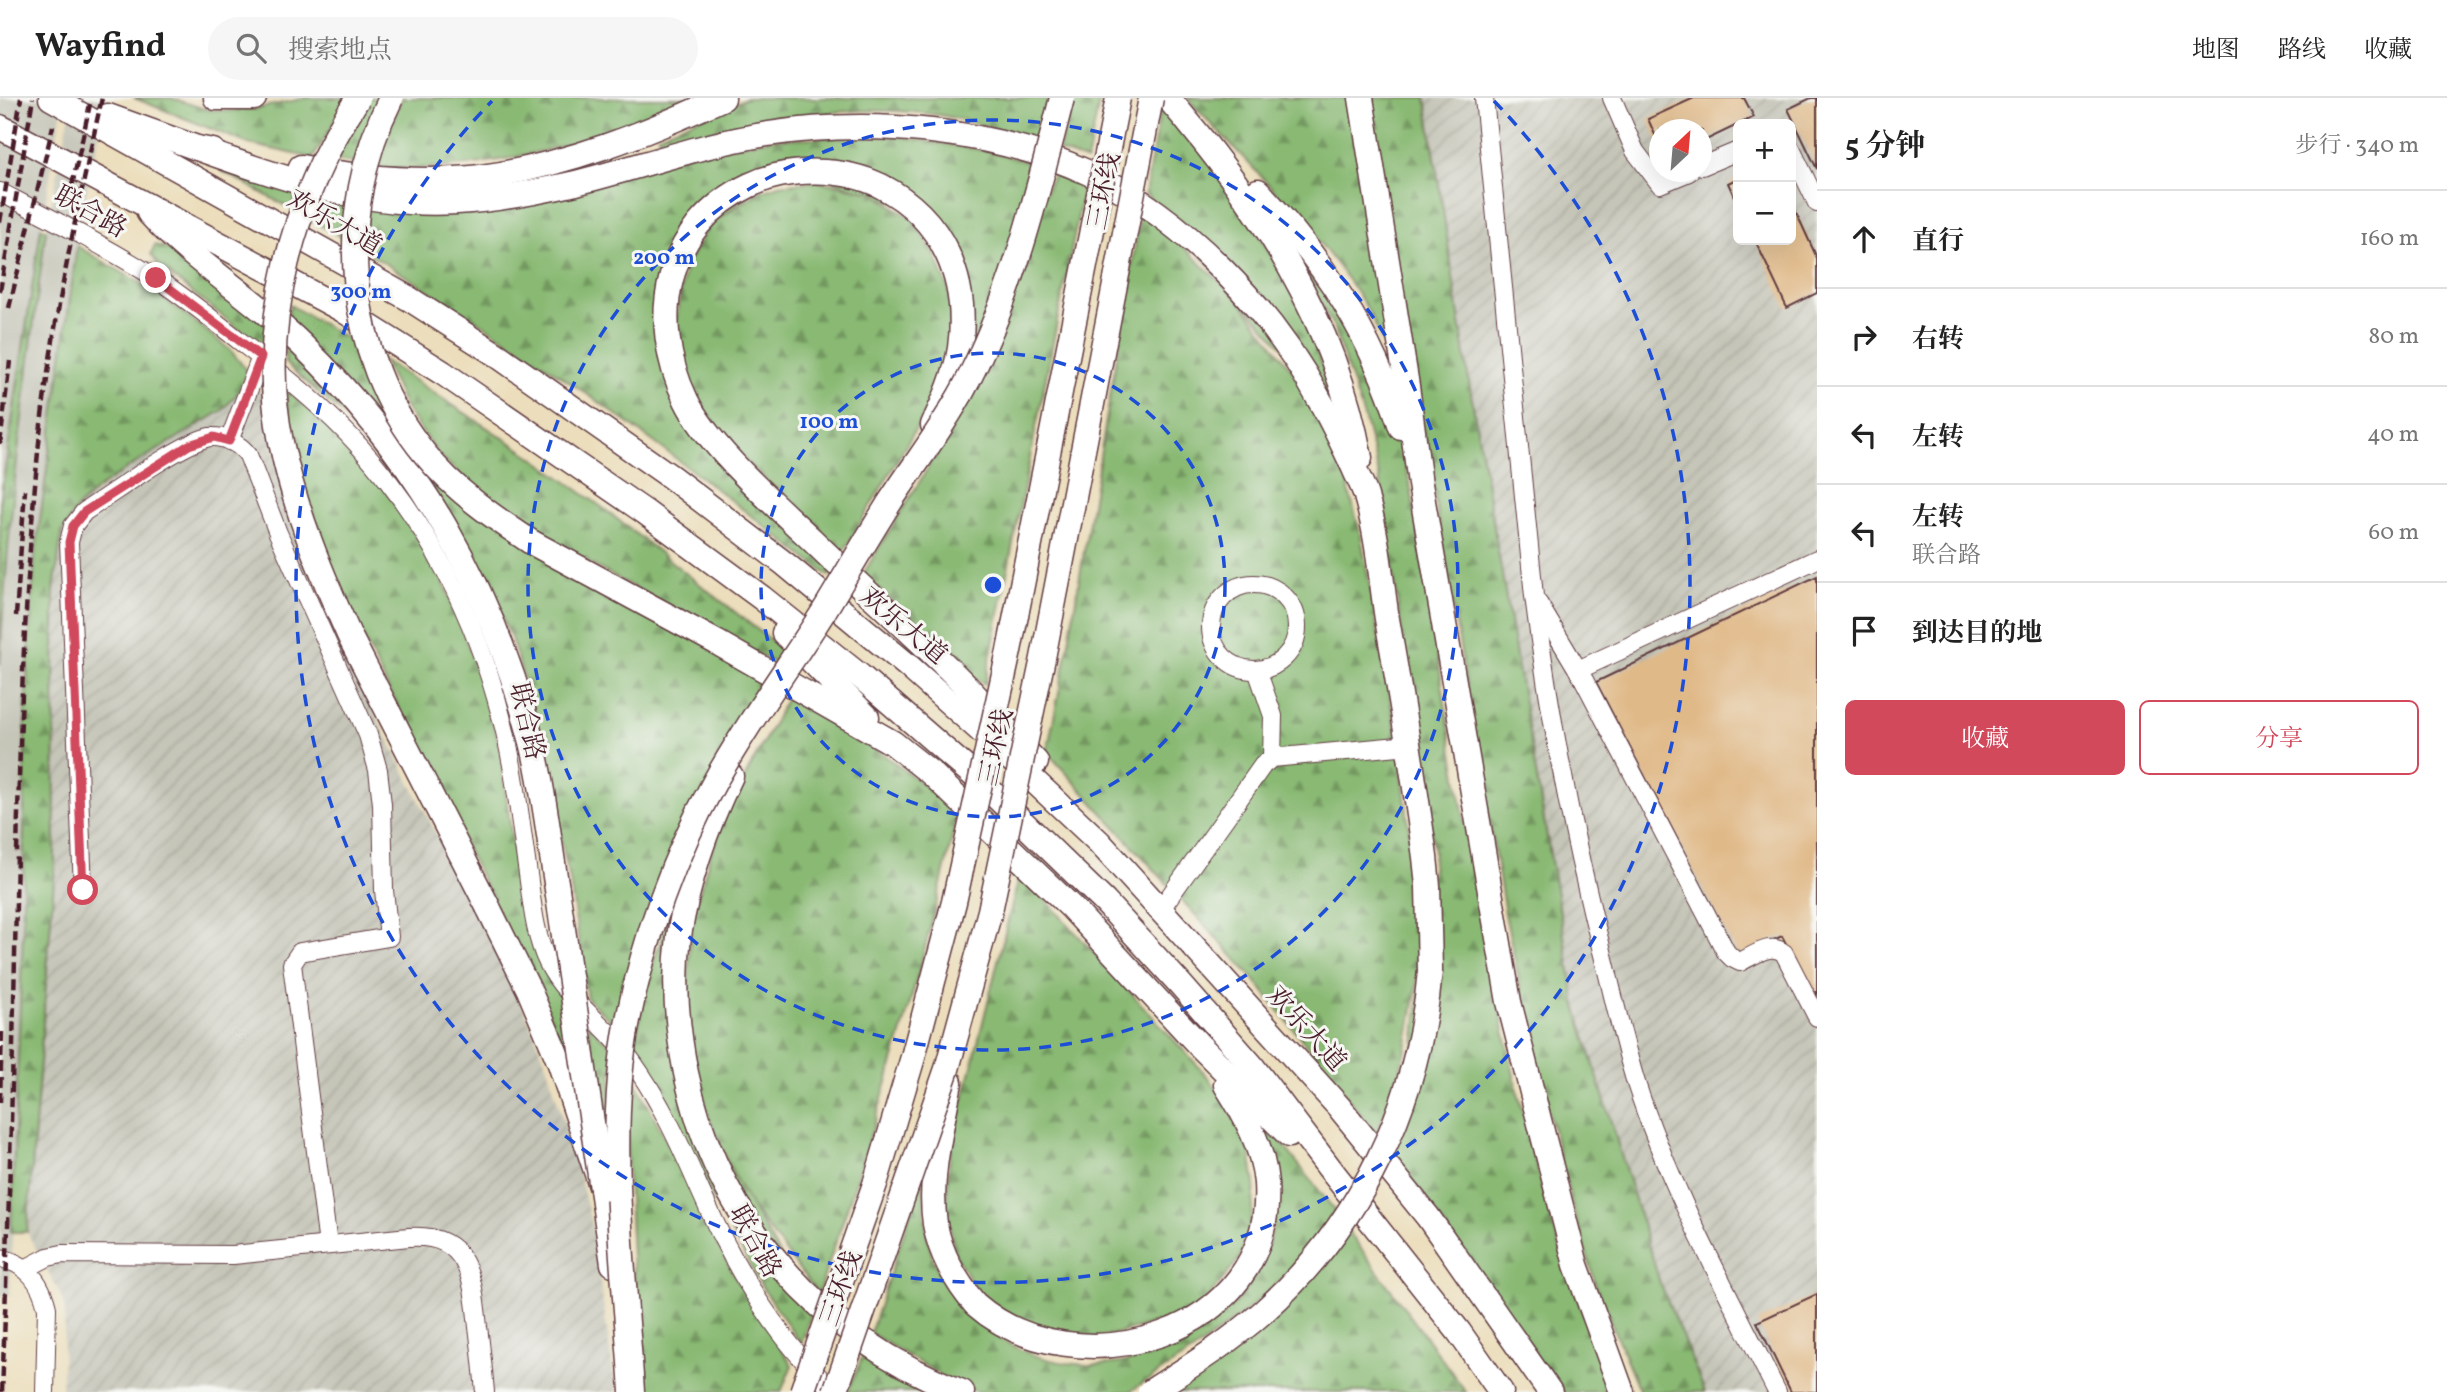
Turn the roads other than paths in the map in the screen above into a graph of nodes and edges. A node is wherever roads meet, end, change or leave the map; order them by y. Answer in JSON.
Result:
{"nodes":[{"id":1,"x":51,"y":98,"type":"edge"},
{"id":2,"x":58,"y":98,"type":"edge"},
{"id":3,"x":216,"y":98,"type":"edge"},
{"id":4,"x":254,"y":98,"type":"edge"},
{"id":5,"x":358,"y":98,"type":"edge"},
{"id":6,"x":391,"y":98,"type":"edge"},
{"id":7,"x":723,"y":98,"type":"edge"},
{"id":8,"x":1062,"y":98,"type":"edge"},
{"id":9,"x":1118,"y":98,"type":"edge"},
{"id":10,"x":1152,"y":98,"type":"edge"},
{"id":11,"x":1168,"y":98,"type":"edge"},
{"id":12,"x":1361,"y":98,"type":"edge"},
{"id":13,"x":1484,"y":98,"type":"edge"},
{"id":14,"x":1612,"y":98,"type":"edge"},
{"id":15,"x":0,"y":127,"type":"edge"},
{"id":16,"x":1194,"y":128,"type":"junction"},
{"id":17,"x":197,"y":148,"type":"junction"},
{"id":18,"x":1733,"y":153,"type":"edge"},
{"id":19,"x":1796,"y":159,"type":"edge"},
{"id":20,"x":1712,"y":162,"type":"edge"},
{"id":21,"x":1649,"y":169,"type":"edge"},
{"id":22,"x":0,"y":192,"type":"edge"},
{"id":23,"x":139,"y":202,"type":"junction"},
{"id":24,"x":1817,"y":203,"type":"edge"},
{"id":25,"x":261,"y":357,"type":"junction"},
{"id":26,"x":229,"y":441,"type":"junction"},
{"id":27,"x":917,"y":460,"type":"junction"},
{"id":28,"x":1420,"y":484,"type":"junction"},
{"id":29,"x":1367,"y":497,"type":"junction"},
{"id":30,"x":1817,"y":559,"type":"edge"},
{"id":31,"x":1534,"y":596,"type":"junction"},
{"id":32,"x":762,"y":598,"type":"junction"},
{"id":33,"x":1257,"y":670,"type":"junction"},
{"id":34,"x":1578,"y":670,"type":"junction"},
{"id":35,"x":771,"y":693,"type":"junction"},
{"id":36,"x":894,"y":743,"type":"junction"},
{"id":37,"x":1409,"y":745,"type":"junction"},
{"id":38,"x":1272,"y":758,"type":"junction"},
{"id":39,"x":1099,"y":842,"type":"junction"},
{"id":40,"x":83,"y":890,"type":"dead end"},
{"id":41,"x":1160,"y":910,"type":"junction"},
{"id":42,"x":963,"y":1012,"type":"junction"},
{"id":43,"x":1817,"y":1017,"type":"edge"},
{"id":44,"x":1199,"y":1044,"type":"junction"},
{"id":45,"x":1334,"y":1174,"type":"junction"},
{"id":46,"x":602,"y":1189,"type":"junction"},
{"id":47,"x":328,"y":1245,"type":"junction"},
{"id":48,"x":0,"y":1258,"type":"edge"},
{"id":49,"x":25,"y":1269,"type":"junction"},
{"id":50,"x":832,"y":1391,"type":"edge"},
{"id":51,"x":45,"y":1392,"type":"edge"},
{"id":52,"x":485,"y":1392,"type":"edge"},
{"id":53,"x":632,"y":1392,"type":"edge"},
{"id":54,"x":802,"y":1392,"type":"edge"},
{"id":55,"x":962,"y":1392,"type":"edge"},
{"id":56,"x":1150,"y":1392,"type":"edge"},
{"id":57,"x":1501,"y":1392,"type":"edge"},
{"id":58,"x":1550,"y":1392,"type":"edge"},
{"id":59,"x":1622,"y":1392,"type":"edge"},
{"id":60,"x":1777,"y":1392,"type":"edge"}],
"edges":[{"from":1,"to":39,"type":"highway","name":"欢乐大道"},
{"from":2,"to":17,"type":"highway"},
{"from":3,"to":4,"type":"highway"},
{"from":5,"to":46,"type":"highway","bridge":true},
{"from":6,"to":36,"type":"highway","bridge":true},
{"from":7,"to":17,"type":"highway"},
{"from":8,"to":27,"type":"highway","bridge":true},
{"from":9,"to":54,"type":"highway","name":"三环线","bridge":true},
{"from":10,"to":42,"type":"highway","name":"三环线","bridge":true},
{"from":11,"to":16,"type":"highway"},
{"from":12,"to":28,"type":"highway"},
{"from":13,"to":31,"type":"street"},
{"from":14,"to":21,"type":"street"},
{"from":15,"to":23,"type":"highway"},
{"from":16,"to":28,"type":"highway"},
{"from":16,"to":29,"type":"highway"},
{"from":17,"to":29,"type":"highway"},
{"from":18,"to":20,"type":"street"},
{"from":19,"to":24,"type":"street"},
{"from":22,"to":25,"type":"street","name":"联合路"},
{"from":23,"to":32,"type":"highway"},
{"from":23,"to":46,"type":"highway","bridge":true},
{"from":25,"to":26,"type":"street"},
{"from":25,"to":50,"type":"street","name":"联合路"},
{"from":26,"to":40,"type":"street"},
{"from":26,"to":47,"type":"street"},
{"from":27,"to":35,"type":"highway","bridge":true},
{"from":27,"to":39,"type":"highway","bridge":true},
{"from":28,"to":59,"type":"highway"},
{"from":29,"to":37,"type":"highway"},
{"from":30,"to":34,"type":"street"},
{"from":31,"to":34,"type":"street"},
{"from":31,"to":60,"type":"street"},
{"from":32,"to":36,"type":"highway"},
{"from":32,"to":45,"type":"highway"},
{"from":33,"to":33,"type":"street"},
{"from":33,"to":38,"type":"street"},
{"from":34,"to":43,"type":"street"},
{"from":35,"to":53,"type":"highway","bridge":true},
{"from":35,"to":55,"type":"highway","bridge":true},
{"from":36,"to":44,"type":"highway"},
{"from":37,"to":38,"type":"street"},
{"from":37,"to":56,"type":"highway","bridge":true},
{"from":38,"to":41,"type":"street"},
{"from":39,"to":41,"type":"highway","name":"欢乐大道"},
{"from":41,"to":58,"type":"highway","name":"欢乐大道"},
{"from":42,"to":44,"type":"highway","bridge":true},
{"from":42,"to":50,"type":"highway","name":"三环线","bridge":true},
{"from":44,"to":45,"type":"highway"},
{"from":45,"to":57,"type":"highway"},
{"from":46,"to":53,"type":"highway","bridge":true},
{"from":47,"to":49,"type":"street"},
{"from":47,"to":52,"type":"street"},
{"from":48,"to":49,"type":"street"},
{"from":49,"to":51,"type":"street"}]}
